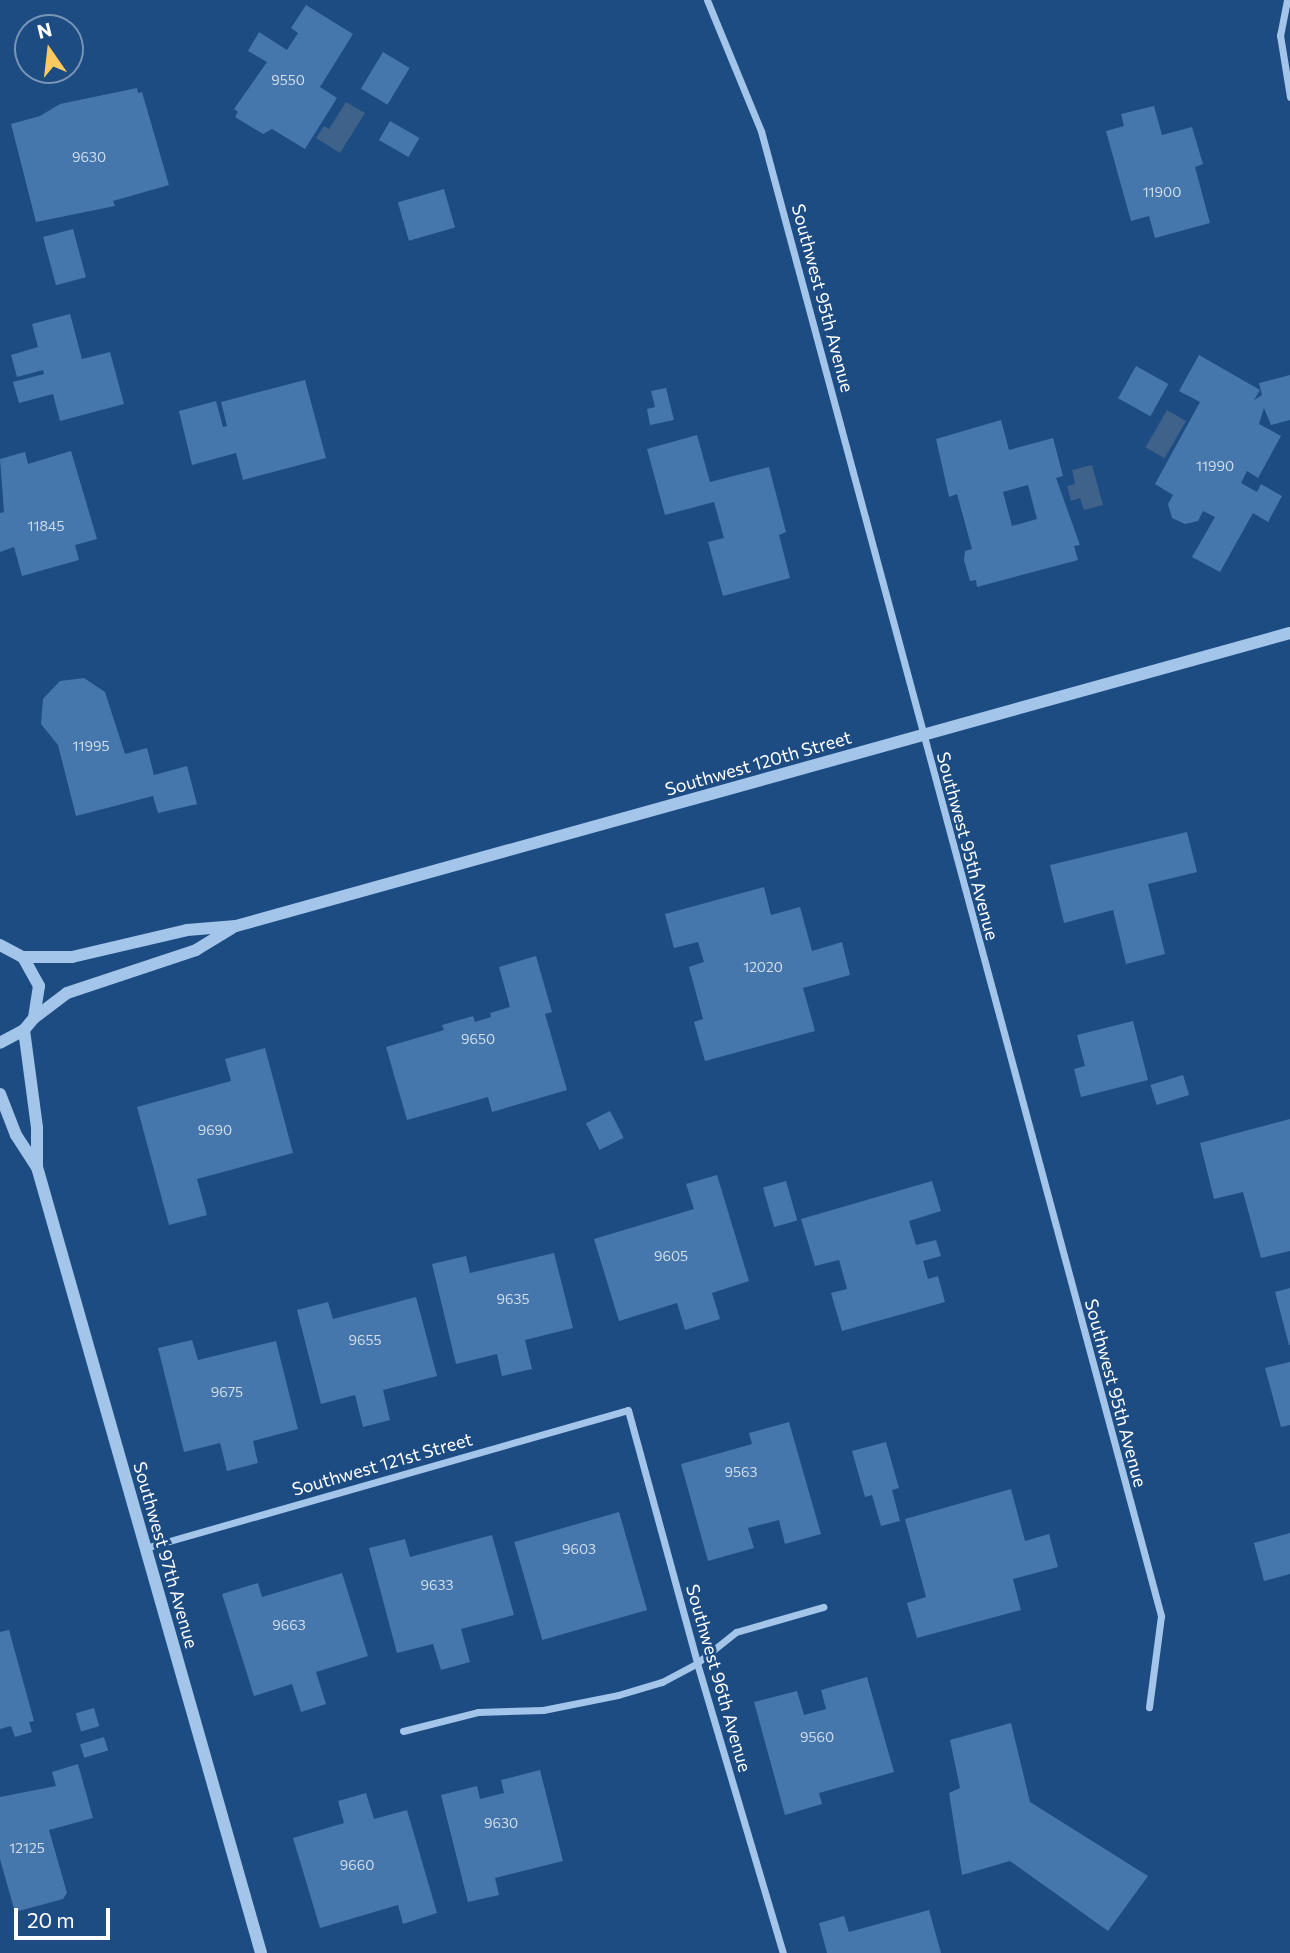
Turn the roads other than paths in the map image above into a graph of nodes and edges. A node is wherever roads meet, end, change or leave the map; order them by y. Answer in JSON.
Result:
{"nodes":[{"id":1,"x":707,"y":0,"type":"edge"},
{"id":2,"x":1287,"y":0,"type":"edge"},
{"id":3,"x":1290,"y":97,"type":"edge"},
{"id":4,"x":1290,"y":632,"type":"edge"},
{"id":5,"x":923,"y":734,"type":"junction"},
{"id":6,"x":236,"y":926,"type":"junction"},
{"id":7,"x":0,"y":935,"type":"edge"},
{"id":8,"x":4,"y":946,"type":"edge"},
{"id":9,"x":23,"y":957,"type":"junction"},
{"id":10,"x":34,"y":1018,"type":"junction"},
{"id":11,"x":24,"y":1030,"type":"junction"},
{"id":12,"x":0,"y":1043,"type":"edge"},
{"id":13,"x":0,"y":1094,"type":"edge"},
{"id":14,"x":37,"y":1167,"type":"junction"},
{"id":15,"x":628,"y":1410,"type":"joint"},
{"id":16,"x":145,"y":1548,"type":"junction"},
{"id":17,"x":822,"y":1607,"type":"dead end"},
{"id":18,"x":697,"y":1663,"type":"junction"},
{"id":19,"x":1149,"y":1707,"type":"dead end"},
{"id":20,"x":403,"y":1731,"type":"dead end"},
{"id":21,"x":261,"y":1953,"type":"edge"},
{"id":22,"x":783,"y":1953,"type":"edge"}],
"edges":[{"from":1,"to":5,"type":"street","name":"Southwest 95th Avenue"},
{"from":2,"to":3,"type":"street"},
{"from":4,"to":5,"type":"street","name":"Southwest 120th Street"},
{"from":5,"to":6,"type":"street","name":"Southwest 120th Street"},
{"from":5,"to":19,"type":"street","name":"Southwest 95th Avenue"},
{"from":6,"to":9,"type":"street","name":"Southwest 120th Street"},
{"from":6,"to":10,"type":"street","name":"Southwest 120th Street"},
{"from":7,"to":8,"type":"street"},
{"from":8,"to":9,"type":"street"},
{"from":9,"to":10,"type":"street"},
{"from":10,"to":11,"type":"street","name":"Southwest 120th Street"},
{"from":11,"to":12,"type":"street"},
{"from":11,"to":14,"type":"street","name":"Southwest 97th Avenue"},
{"from":13,"to":14,"type":"street","name":"Southwest 97th Avenue"},
{"from":14,"to":16,"type":"street","name":"Southwest 97th Avenue"},
{"from":15,"to":16,"type":"street","name":"Southwest 121st Street"},
{"from":15,"to":18,"type":"street","name":"Southwest 96th Avenue"},
{"from":16,"to":21,"type":"street","name":"Southwest 97th Avenue"},
{"from":17,"to":18,"type":"street"},
{"from":18,"to":20,"type":"street"},
{"from":18,"to":22,"type":"street","name":"Southwest 96th Avenue"}]}
